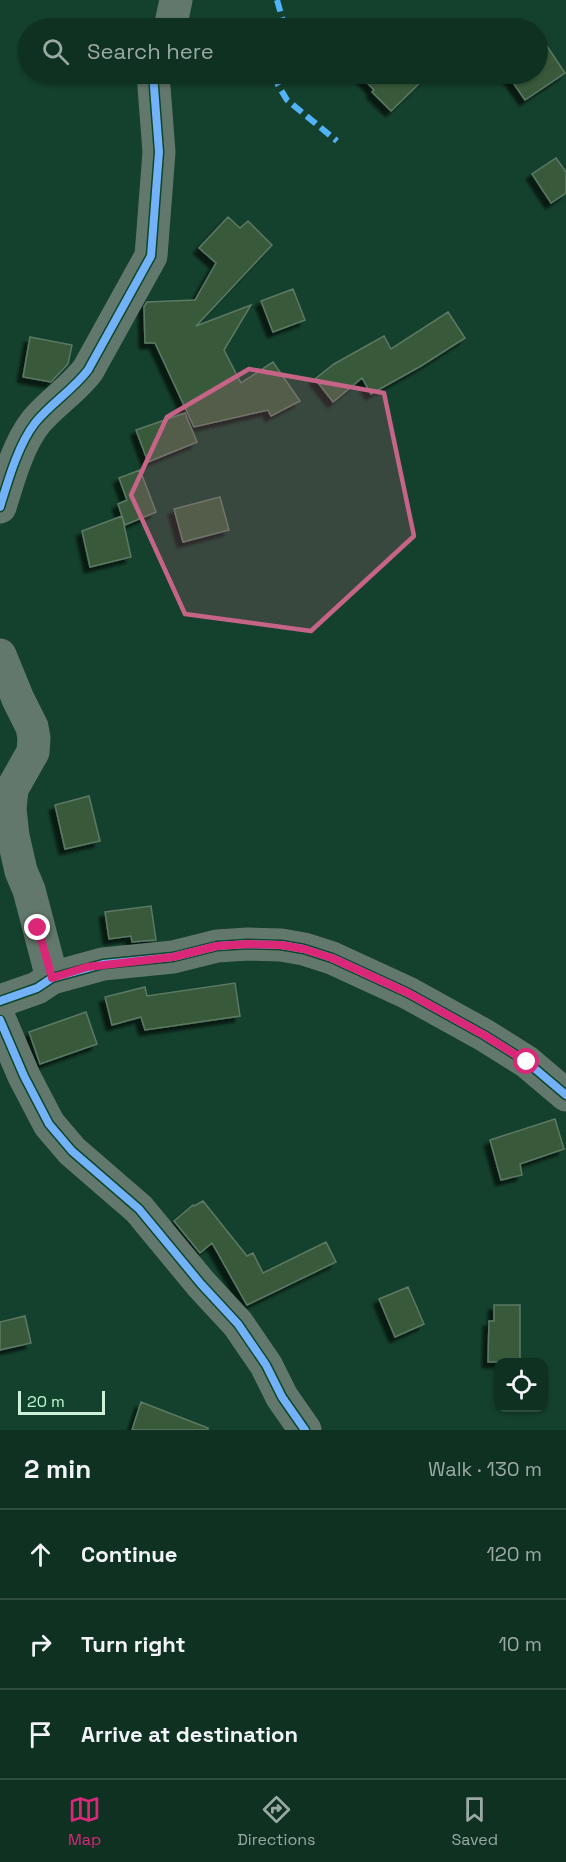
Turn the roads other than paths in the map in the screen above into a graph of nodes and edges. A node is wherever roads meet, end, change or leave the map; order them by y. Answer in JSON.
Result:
{"nodes":[{"id":1,"x":176,"y":0,"type":"edge"},
{"id":2,"x":172,"y":18,"type":"edge"},
{"id":3,"x":154,"y":84,"type":"edge"},
{"id":4,"x":0,"y":507,"type":"edge"},
{"id":5,"x":0,"y":656,"type":"edge"},
{"id":6,"x":52,"y":978,"type":"junction"},
{"id":7,"x":0,"y":1001,"type":"edge"},
{"id":8,"x":0,"y":1020,"type":"edge"},
{"id":9,"x":566,"y":1095,"type":"edge"},
{"id":10,"x":305,"y":1430,"type":"edge"}],
"edges":[{"from":1,"to":2,"type":"street"},
{"from":3,"to":4,"type":"street"},
{"from":5,"to":6,"type":"street"},
{"from":6,"to":7,"type":"street"},
{"from":6,"to":9,"type":"street"},
{"from":8,"to":10,"type":"street"}]}
